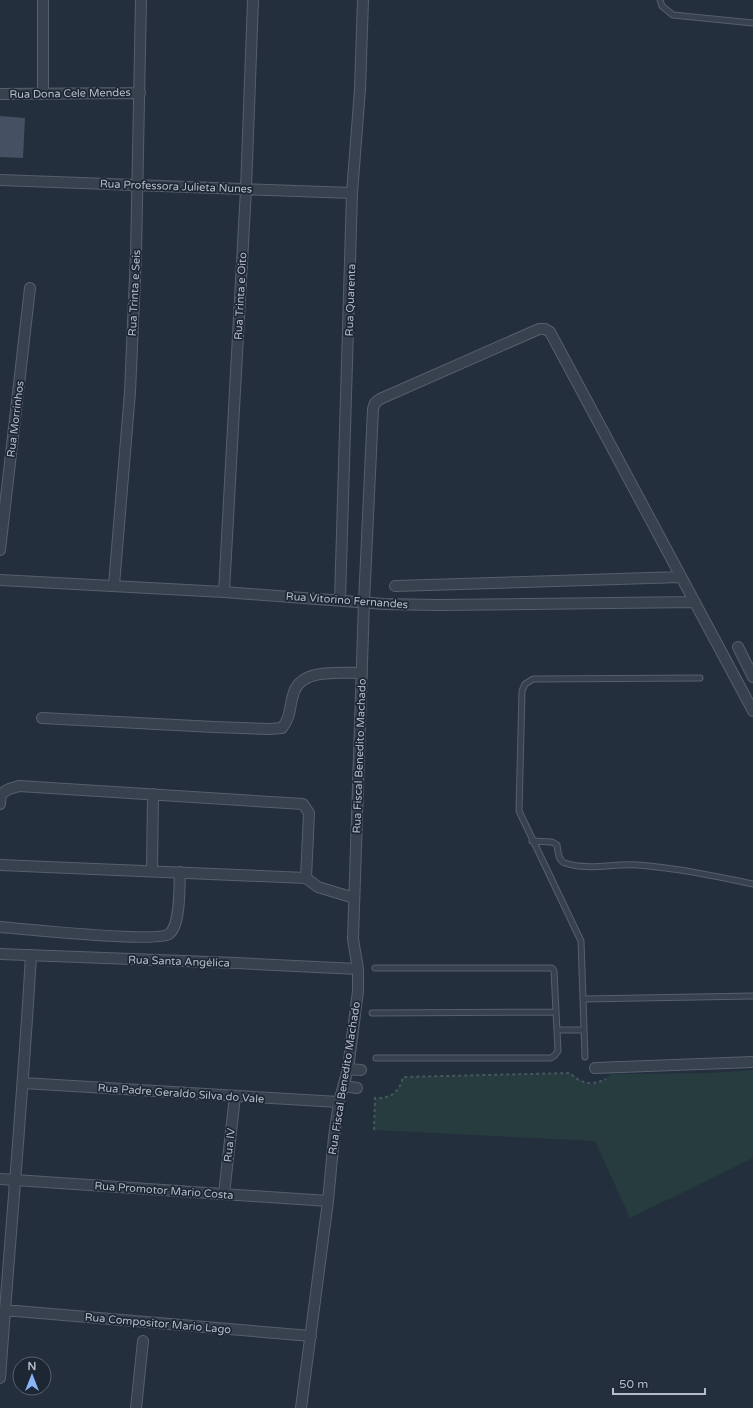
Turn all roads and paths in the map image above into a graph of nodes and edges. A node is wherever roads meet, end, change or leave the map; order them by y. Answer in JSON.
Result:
{"nodes":[{"id":1,"x":43,"y":0,"type":"edge"},
{"id":2,"x":141,"y":0,"type":"edge"},
{"id":3,"x":253,"y":0,"type":"edge"},
{"id":4,"x":363,"y":0,"type":"edge"},
{"id":5,"x":660,"y":0,"type":"edge"},
{"id":6,"x":753,"y":23,"type":"edge"},
{"id":7,"x":140,"y":93,"type":"junction"},
{"id":8,"x":0,"y":94,"type":"edge"},
{"id":9,"x":43,"y":94,"type":"junction"},
{"id":10,"x":0,"y":180,"type":"edge"},
{"id":11,"x":137,"y":185,"type":"junction"},
{"id":12,"x":246,"y":189,"type":"junction"},
{"id":13,"x":352,"y":193,"type":"junction"},
{"id":14,"x":30,"y":288,"type":"dead end"},
{"id":15,"x":0,"y":550,"type":"edge"},
{"id":16,"x":682,"y":577,"type":"junction"},
{"id":17,"x":0,"y":580,"type":"edge"},
{"id":18,"x":114,"y":585,"type":"junction"},
{"id":19,"x":395,"y":586,"type":"dead end"},
{"id":20,"x":224,"y":592,"type":"junction"},
{"id":21,"x":340,"y":600,"type":"junction"},
{"id":22,"x":364,"y":602,"type":"junction"},
{"id":23,"x":695,"y":602,"type":"junction"},
{"id":24,"x":738,"y":647,"type":"dead end"},
{"id":25,"x":362,"y":673,"type":"junction"},
{"id":26,"x":753,"y":677,"type":"edge"},
{"id":27,"x":700,"y":678,"type":"dead end"},
{"id":28,"x":753,"y":711,"type":"edge"},
{"id":29,"x":42,"y":718,"type":"dead end"},
{"id":30,"x":153,"y":794,"type":"junction"},
{"id":31,"x":0,"y":804,"type":"edge"},
{"id":32,"x":532,"y":841,"type":"junction"},
{"id":33,"x":0,"y":865,"type":"edge"},
{"id":34,"x":152,"y":872,"type":"junction"},
{"id":35,"x":180,"y":872,"type":"junction"},
{"id":36,"x":306,"y":878,"type":"junction"},
{"id":37,"x":753,"y":884,"type":"edge"},
{"id":38,"x":354,"y":898,"type":"junction"},
{"id":39,"x":0,"y":927,"type":"edge"},
{"id":40,"x":0,"y":954,"type":"edge"},
{"id":41,"x":31,"y":955,"type":"junction"},
{"id":42,"x":375,"y":968,"type":"dead end"},
{"id":43,"x":358,"y":970,"type":"junction"},
{"id":44,"x":753,"y":996,"type":"edge"},
{"id":45,"x":583,"y":998,"type":"junction"},
{"id":46,"x":556,"y":1012,"type":"junction"},
{"id":47,"x":372,"y":1013,"type":"dead end"},
{"id":48,"x":557,"y":1030,"type":"junction"},
{"id":49,"x":584,"y":1030,"type":"junction"},
{"id":50,"x":585,"y":1057,"type":"dead end"},
{"id":51,"x":376,"y":1058,"type":"dead end"},
{"id":52,"x":753,"y":1062,"type":"edge"},
{"id":53,"x":595,"y":1068,"type":"dead end"},
{"id":54,"x":348,"y":1069,"type":"junction"},
{"id":55,"x":361,"y":1070,"type":"dead end"},
{"id":56,"x":609,"y":1076,"type":"dead end"},
{"id":57,"x":23,"y":1083,"type":"junction"},
{"id":58,"x":345,"y":1086,"type":"junction"},
{"id":59,"x":357,"y":1088,"type":"dead end"},
{"id":60,"x":235,"y":1096,"type":"junction"},
{"id":61,"x":339,"y":1102,"type":"junction"},
{"id":62,"x":374,"y":1130,"type":"dead end"},
{"id":63,"x":0,"y":1179,"type":"edge"},
{"id":64,"x":15,"y":1180,"type":"junction"},
{"id":65,"x":224,"y":1194,"type":"junction"},
{"id":66,"x":328,"y":1201,"type":"junction"},
{"id":67,"x":4,"y":1310,"type":"junction"},
{"id":68,"x":311,"y":1336,"type":"junction"},
{"id":69,"x":143,"y":1341,"type":"dead end"},
{"id":70,"x":1,"y":1346,"type":"edge"},
{"id":71,"x":0,"y":1378,"type":"edge"},
{"id":72,"x":136,"y":1408,"type":"edge"},
{"id":73,"x":301,"y":1408,"type":"edge"}],
"edges":[{"from":1,"to":9,"type":"street"},
{"from":2,"to":7,"type":"street","name":"Rua Trinta e Seis"},
{"from":3,"to":12,"type":"street","name":"Rua Trinta e Oito"},
{"from":4,"to":13,"type":"street","name":"Rua Quarenta"},
{"from":5,"to":6,"type":"lane"},
{"from":7,"to":9,"type":"street","name":"Rua Dona Cele Mendes"},
{"from":7,"to":11,"type":"street","name":"Rua Trinta e Seis"},
{"from":8,"to":9,"type":"street","name":"Rua Dona Cele Mendes"},
{"from":10,"to":11,"type":"street","name":"Rua Professora Julieta Nunes"},
{"from":11,"to":12,"type":"street","name":"Rua Professora Julieta Nunes"},
{"from":11,"to":18,"type":"street","name":"Rua Trinta e Seis"},
{"from":12,"to":13,"type":"street","name":"Rua Professora Julieta Nunes"},
{"from":12,"to":20,"type":"street","name":"Rua Trinta e Oito"},
{"from":13,"to":21,"type":"street","name":"Rua Quarenta"},
{"from":14,"to":15,"type":"street","name":"Rua Morrinhos"},
{"from":16,"to":19,"type":"street"},
{"from":16,"to":22,"type":"street","name":"Rua Fiscal Benedito Machado"},
{"from":16,"to":23,"type":"street"},
{"from":17,"to":18,"type":"street","name":"Rua Vitorino Fernandes"},
{"from":18,"to":20,"type":"street","name":"Rua Vitorino Fernandes"},
{"from":20,"to":21,"type":"street","name":"Rua Vitorino Fernandes"},
{"from":21,"to":22,"type":"street","name":"Rua Vitorino Fernandes"},
{"from":22,"to":23,"type":"street","name":"Rua Vitorino Fernandes"},
{"from":22,"to":25,"type":"street","name":"Rua Fiscal Benedito Machado"},
{"from":23,"to":28,"type":"street"},
{"from":24,"to":26,"type":"street"},
{"from":25,"to":29,"type":"street"},
{"from":25,"to":38,"type":"street","name":"Rua Fiscal Benedito Machado"},
{"from":27,"to":32,"type":"lane"},
{"from":30,"to":31,"type":"street"},
{"from":30,"to":34,"type":"street"},
{"from":30,"to":36,"type":"street"},
{"from":32,"to":37,"type":"lane"},
{"from":32,"to":45,"type":"lane"},
{"from":33,"to":34,"type":"street"},
{"from":34,"to":35,"type":"street"},
{"from":35,"to":36,"type":"street"},
{"from":35,"to":39,"type":"street"},
{"from":36,"to":38,"type":"street"},
{"from":38,"to":43,"type":"street","name":"Rua Fiscal Benedito Machado"},
{"from":40,"to":41,"type":"street","name":"Rua Santa Angélica"},
{"from":41,"to":43,"type":"street","name":"Rua Santa Angélica"},
{"from":41,"to":57,"type":"street"},
{"from":42,"to":46,"type":"lane"},
{"from":43,"to":54,"type":"street","name":"Rua Fiscal Benedito Machado"},
{"from":44,"to":45,"type":"lane"},
{"from":45,"to":49,"type":"lane"},
{"from":46,"to":47,"type":"lane"},
{"from":46,"to":48,"type":"lane"},
{"from":48,"to":49,"type":"lane"},
{"from":48,"to":51,"type":"lane"},
{"from":49,"to":50,"type":"lane"},
{"from":52,"to":53,"type":"street"},
{"from":54,"to":55,"type":"street"},
{"from":54,"to":58,"type":"street","name":"Rua Fiscal Benedito Machado"},
{"from":56,"to":62,"type":"path"},
{"from":57,"to":60,"type":"street","name":"Rua Padre Geraldo Silva do Vale"},
{"from":57,"to":64,"type":"street"},
{"from":58,"to":59,"type":"street"},
{"from":58,"to":61,"type":"street","name":"Rua Fiscal Benedito Machado"},
{"from":60,"to":61,"type":"street","name":"Rua Padre Geraldo Silva do Vale"},
{"from":60,"to":65,"type":"street","name":"Rua IV"},
{"from":61,"to":66,"type":"street","name":"Rua Fiscal Benedito Machado"},
{"from":63,"to":64,"type":"street","name":"Rua Promotor Mario Costa"},
{"from":64,"to":65,"type":"street","name":"Rua Promotor Mario Costa"},
{"from":64,"to":67,"type":"street"},
{"from":65,"to":66,"type":"street","name":"Rua Promotor Mario Costa"},
{"from":66,"to":68,"type":"street","name":"Rua Fiscal Benedito Machado"},
{"from":67,"to":68,"type":"street","name":"Rua Compositor Mario Lago"},
{"from":67,"to":70,"type":"street"},
{"from":68,"to":73,"type":"street","name":"Rua Fiscal Benedito Machado"},
{"from":69,"to":72,"type":"street"},
{"from":70,"to":71,"type":"street"}]}
